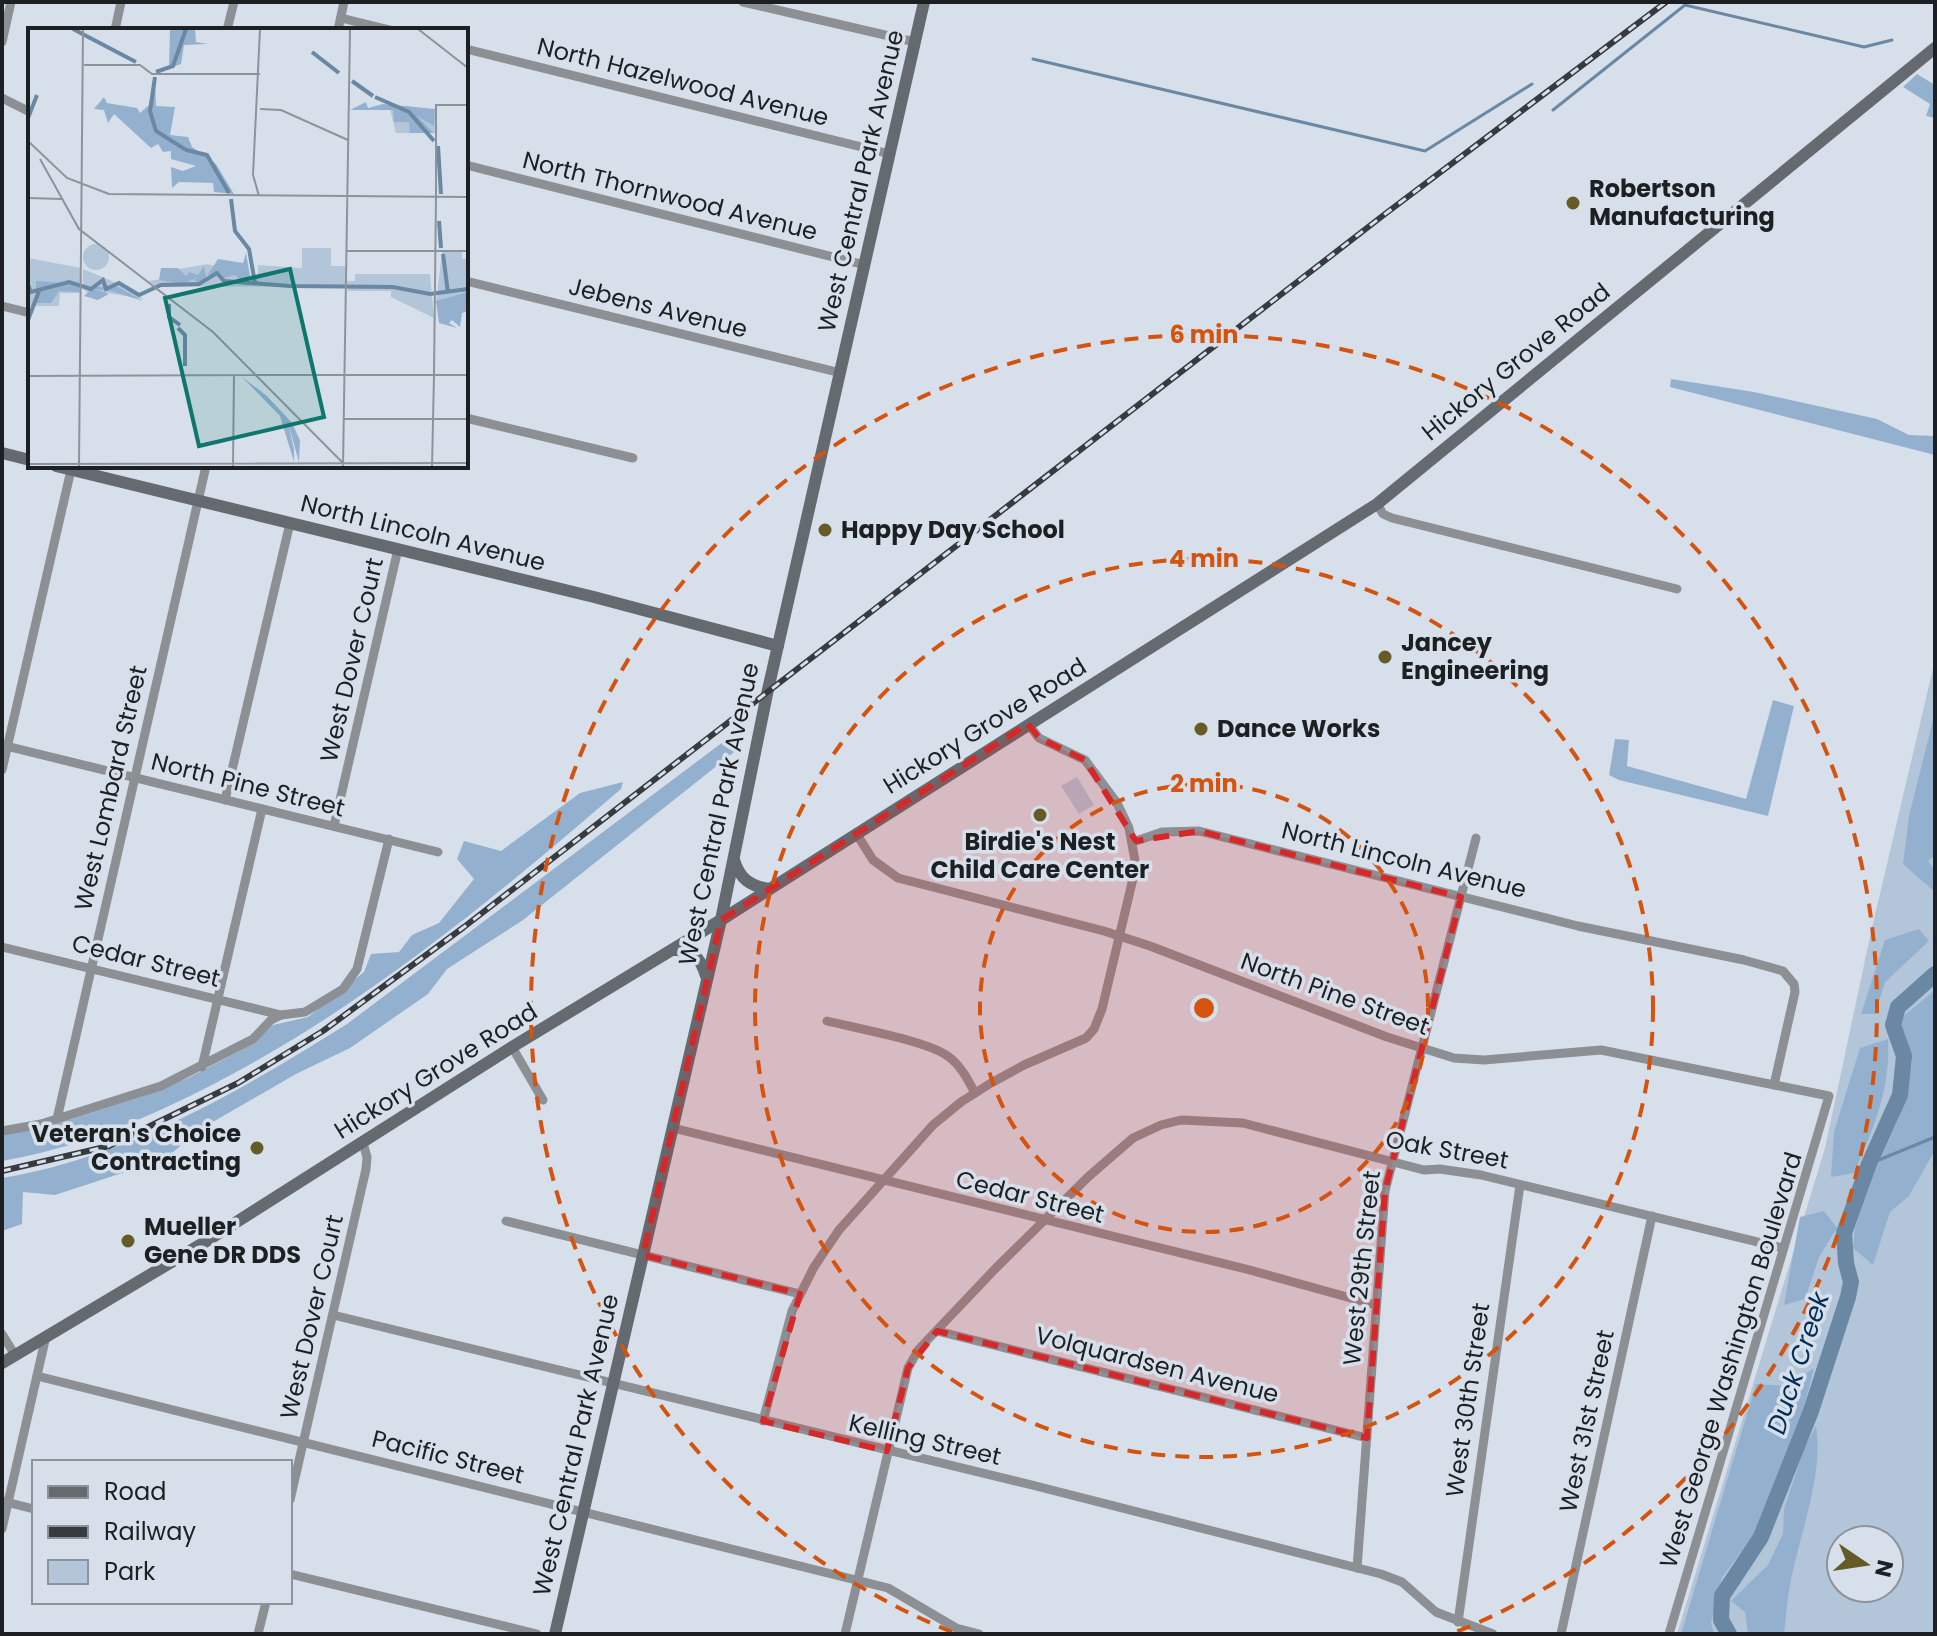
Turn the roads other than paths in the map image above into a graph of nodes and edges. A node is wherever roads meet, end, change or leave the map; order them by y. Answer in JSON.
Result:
{"nodes":[{"id":1,"x":11,"y":2,"type":"edge"},
{"id":2,"x":121,"y":2,"type":"edge"},
{"id":3,"x":234,"y":2,"type":"edge"},
{"id":4,"x":344,"y":2,"type":"edge"},
{"id":5,"x":743,"y":2,"type":"edge"},
{"id":6,"x":924,"y":2,"type":"edge"},
{"id":7,"x":341,"y":18,"type":"junction"},
{"id":8,"x":115,"y":28,"type":"edge"},
{"id":9,"x":228,"y":28,"type":"edge"},
{"id":10,"x":338,"y":28,"type":"edge"},
{"id":11,"x":382,"y":28,"type":"edge"},
{"id":12,"x":2,"y":42,"type":"edge"},
{"id":13,"x":915,"y":42,"type":"junction"},
{"id":14,"x":1935,"y":48,"type":"edge"},
{"id":15,"x":468,"y":49,"type":"edge"},
{"id":16,"x":2,"y":98,"type":"edge"},
{"id":17,"x":28,"y":111,"type":"edge"},
{"id":18,"x":890,"y":154,"type":"junction"},
{"id":19,"x":468,"y":166,"type":"edge"},
{"id":20,"x":865,"y":265,"type":"junction"},
{"id":21,"x":468,"y":281,"type":"edge"},
{"id":22,"x":2,"y":306,"type":"edge"},
{"id":23,"x":28,"y":312,"type":"edge"},
{"id":24,"x":841,"y":373,"type":"junction"},
{"id":25,"x":468,"y":418,"type":"edge"},
{"id":26,"x":2,"y":453,"type":"edge"},
{"id":27,"x":633,"y":458,"type":"dead end"},
{"id":28,"x":28,"y":460,"type":"edge"},
{"id":29,"x":64,"y":468,"type":"edge"},
{"id":30,"x":206,"y":468,"type":"edge"},
{"id":31,"x":71,"y":470,"type":"junction"},
{"id":32,"x":198,"y":501,"type":"junction"},
{"id":33,"x":1377,"y":504,"type":"junction"},
{"id":34,"x":290,"y":523,"type":"junction"},
{"id":35,"x":398,"y":549,"type":"junction"},
{"id":36,"x":1677,"y":589,"type":"dead end"},
{"id":37,"x":778,"y":646,"type":"junction"},
{"id":38,"x":1028,"y":724,"type":"junction"},
{"id":39,"x":5,"y":746,"type":"edge"},
{"id":40,"x":2,"y":770,"type":"edge"},
{"id":41,"x":133,"y":777,"type":"junction"},
{"id":42,"x":225,"y":800,"type":"junction"},
{"id":43,"x":262,"y":809,"type":"junction"},
{"id":44,"x":334,"y":826,"type":"junction"},
{"id":45,"x":856,"y":833,"type":"junction"},
{"id":46,"x":1476,"y":838,"type":"dead end"},
{"id":47,"x":389,"y":839,"type":"junction"},
{"id":48,"x":1133,"y":842,"type":"junction"},
{"id":49,"x":438,"y":852,"type":"dead end"},
{"id":50,"x":734,"y":857,"type":"junction"},
{"id":51,"x":769,"y":889,"type":"junction"},
{"id":52,"x":1461,"y":897,"type":"junction"},
{"id":53,"x":721,"y":920,"type":"junction"},
{"id":54,"x":1119,"y":936,"type":"junction"},
{"id":55,"x":2,"y":947,"type":"edge"},
{"id":56,"x":673,"y":950,"type":"junction"},
{"id":57,"x":91,"y":969,"type":"junction"},
{"id":58,"x":707,"y":977,"type":"junction"},
{"id":59,"x":218,"y":999,"type":"junction"},
{"id":60,"x":281,"y":1015,"type":"junction"},
{"id":61,"x":827,"y":1021,"type":"dead end"},
{"id":62,"x":512,"y":1047,"type":"junction"},
{"id":63,"x":1422,"y":1048,"type":"junction"},
{"id":64,"x":202,"y":1067,"type":"junction"},
{"id":65,"x":1774,"y":1085,"type":"junction"},
{"id":66,"x":975,"y":1093,"type":"junction"},
{"id":67,"x":1829,"y":1096,"type":"joint"},
{"id":68,"x":543,"y":1100,"type":"dead end"},
{"id":69,"x":57,"y":1119,"type":"junction"},
{"id":70,"x":673,"y":1128,"type":"junction"},
{"id":71,"x":2,"y":1131,"type":"edge"},
{"id":72,"x":363,"y":1143,"type":"junction"},
{"id":73,"x":1392,"y":1162,"type":"junction"},
{"id":74,"x":882,"y":1181,"type":"junction"},
{"id":75,"x":1520,"y":1185,"type":"junction"},
{"id":76,"x":1652,"y":1216,"type":"junction"},
{"id":77,"x":506,"y":1221,"type":"dead end"},
{"id":78,"x":1044,"y":1221,"type":"junction"},
{"id":79,"x":1783,"y":1248,"type":"junction"},
{"id":80,"x":643,"y":1255,"type":"junction"},
{"id":81,"x":800,"y":1294,"type":"junction"},
{"id":82,"x":1376,"y":1305,"type":"junction"},
{"id":83,"x":333,"y":1315,"type":"junction"},
{"id":84,"x":937,"y":1331,"type":"junction"},
{"id":85,"x":2,"y":1334,"type":"edge"},
{"id":86,"x":46,"y":1336,"type":"junction"},
{"id":87,"x":15,"y":1355,"type":"junction"},
{"id":88,"x":2,"y":1363,"type":"edge"},
{"id":89,"x":37,"y":1376,"type":"junction"},
{"id":90,"x":613,"y":1384,"type":"junction"},
{"id":91,"x":763,"y":1421,"type":"junction"},
{"id":92,"x":1367,"y":1438,"type":"junction"},
{"id":93,"x":304,"y":1442,"type":"junction"},
{"id":94,"x":887,"y":1451,"type":"junction"},
{"id":95,"x":292,"y":1492,"type":"edge"},
{"id":96,"x":5,"y":1502,"type":"edge"},
{"id":97,"x":32,"y":1509,"type":"edge"},
{"id":98,"x":584,"y":1512,"type":"junction"},
{"id":99,"x":2,"y":1529,"type":"edge"},
{"id":100,"x":1357,"y":1568,"type":"junction"},
{"id":101,"x":292,"y":1574,"type":"edge"},
{"id":102,"x":857,"y":1580,"type":"junction"},
{"id":103,"x":266,"y":1604,"type":"edge"},
{"id":104,"x":1458,"y":1622,"type":"junction"},
{"id":105,"x":258,"y":1634,"type":"edge"},
{"id":106,"x":537,"y":1634,"type":"edge"},
{"id":107,"x":555,"y":1634,"type":"edge"},
{"id":108,"x":845,"y":1634,"type":"edge"},
{"id":109,"x":979,"y":1634,"type":"edge"},
{"id":110,"x":1493,"y":1634,"type":"edge"},
{"id":111,"x":1561,"y":1634,"type":"edge"},
{"id":112,"x":1669,"y":1634,"type":"edge"}],
"edges":[{"from":1,"to":12,"type":"street"},
{"from":2,"to":8,"type":"street"},
{"from":3,"to":9,"type":"street"},
{"from":4,"to":7,"type":"street"},
{"from":5,"to":13,"type":"street"},
{"from":6,"to":13,"type":"main road","name":"West Central Park Avenue"},
{"from":7,"to":10,"type":"street"},
{"from":7,"to":11,"type":"street"},
{"from":13,"to":18,"type":"main road","name":"West Central Park Avenue"},
{"from":14,"to":33,"type":"main road","name":"Hickory Grove Road"},
{"from":15,"to":18,"type":"street","name":"North Hazelwood Avenue"},
{"from":16,"to":17,"type":"street"},
{"from":18,"to":20,"type":"main road","name":"West Central Park Avenue"},
{"from":19,"to":20,"type":"street","name":"North Thornwood Avenue"},
{"from":20,"to":24,"type":"main road","name":"West Central Park Avenue"},
{"from":21,"to":24,"type":"street","name":"Jebens Avenue"},
{"from":22,"to":23,"type":"street"},
{"from":24,"to":37,"type":"main road","name":"West Central Park Avenue"},
{"from":25,"to":27,"type":"street"},
{"from":26,"to":28,"type":"main road"},
{"from":29,"to":31,"type":"main road","name":"North Lincoln Avenue"},
{"from":30,"to":32,"type":"street","name":"West Lombard Street"},
{"from":31,"to":32,"type":"main road","name":"North Lincoln Avenue"},
{"from":31,"to":39,"type":"street"},
{"from":32,"to":34,"type":"main road","name":"North Lincoln Avenue"},
{"from":32,"to":41,"type":"street","name":"West Lombard Street"},
{"from":33,"to":36,"type":"street"},
{"from":33,"to":38,"type":"main road","name":"Hickory Grove Road"},
{"from":34,"to":35,"type":"main road","name":"North Lincoln Avenue"},
{"from":34,"to":42,"type":"street"},
{"from":35,"to":37,"type":"main road","name":"North Lincoln Avenue"},
{"from":35,"to":44,"type":"street","name":"West Dover Court"},
{"from":37,"to":50,"type":"main road","name":"West Central Park Avenue"},
{"from":38,"to":45,"type":"main road","name":"Hickory Grove Road"},
{"from":38,"to":48,"type":"street"},
{"from":39,"to":40,"type":"street"},
{"from":39,"to":41,"type":"street","name":"North Pine Street"},
{"from":41,"to":42,"type":"street","name":"North Pine Street"},
{"from":41,"to":57,"type":"street","name":"West Lombard Street"},
{"from":42,"to":43,"type":"street","name":"North Pine Street"},
{"from":43,"to":44,"type":"street","name":"North Pine Street"},
{"from":43,"to":59,"type":"street"},
{"from":44,"to":47,"type":"street","name":"North Pine Street"},
{"from":45,"to":51,"type":"main road","name":"Hickory Grove Road"},
{"from":45,"to":54,"type":"street","name":"North Pine Street"},
{"from":46,"to":52,"type":"street","name":"West 29th Street"},
{"from":47,"to":49,"type":"street","name":"North Pine Street"},
{"from":47,"to":60,"type":"street"},
{"from":48,"to":52,"type":"street","name":"North Lincoln Avenue"},
{"from":48,"to":54,"type":"street"},
{"from":50,"to":51,"type":"main road"},
{"from":50,"to":53,"type":"main road","name":"West Central Park Avenue"},
{"from":51,"to":53,"type":"main road","name":"Hickory Grove Road"},
{"from":52,"to":63,"type":"street","name":"West 29th Street"},
{"from":52,"to":65,"type":"street","name":"North Lincoln Avenue"},
{"from":53,"to":56,"type":"main road","name":"Hickory Grove Road"},
{"from":53,"to":58,"type":"main road","name":"West Central Park Avenue"},
{"from":54,"to":63,"type":"street","name":"North Pine Street"},
{"from":54,"to":66,"type":"street"},
{"from":55,"to":57,"type":"street","name":"Cedar Street"},
{"from":56,"to":58,"type":"main road"},
{"from":56,"to":62,"type":"main road","name":"Hickory Grove Road"},
{"from":57,"to":59,"type":"street","name":"Cedar Street"},
{"from":57,"to":69,"type":"street","name":"West Lombard Street"},
{"from":58,"to":70,"type":"main road","name":"West Central Park Avenue"},
{"from":59,"to":60,"type":"street","name":"Cedar Street"},
{"from":59,"to":64,"type":"street"},
{"from":60,"to":64,"type":"street"},
{"from":61,"to":66,"type":"street"},
{"from":62,"to":68,"type":"street"},
{"from":62,"to":72,"type":"main road","name":"Hickory Grove Road"},
{"from":63,"to":65,"type":"street","name":"North Pine Street"},
{"from":63,"to":73,"type":"street","name":"West 29th Street"},
{"from":64,"to":69,"type":"street"},
{"from":65,"to":67,"type":"street","name":"North Pine Street"},
{"from":66,"to":74,"type":"street"},
{"from":67,"to":79,"type":"street","name":"West George Washington Boulevard"},
{"from":69,"to":71,"type":"street"},
{"from":70,"to":74,"type":"street","name":"Cedar Street"},
{"from":70,"to":80,"type":"main road","name":"West Central Park Avenue"},
{"from":72,"to":83,"type":"street","name":"West Dover Court"},
{"from":72,"to":86,"type":"main road","name":"Hickory Grove Road"},
{"from":73,"to":75,"type":"street","name":"Oak Street"},
{"from":73,"to":78,"type":"street","name":"Oak Street"},
{"from":73,"to":82,"type":"street","name":"West 29th Street"},
{"from":74,"to":78,"type":"street","name":"Cedar Street"},
{"from":74,"to":81,"type":"street"},
{"from":75,"to":76,"type":"street","name":"Oak Street"},
{"from":75,"to":104,"type":"street","name":"West 30th Street"},
{"from":76,"to":79,"type":"street","name":"Oak Street"},
{"from":76,"to":111,"type":"street","name":"West 31st Street"},
{"from":77,"to":80,"type":"street"},
{"from":78,"to":82,"type":"street","name":"Cedar Street"},
{"from":78,"to":84,"type":"street","name":"Oak Street"},
{"from":79,"to":112,"type":"street","name":"West George Washington Boulevard"},
{"from":80,"to":81,"type":"street"},
{"from":80,"to":90,"type":"main road","name":"West Central Park Avenue"},
{"from":81,"to":91,"type":"street"},
{"from":82,"to":92,"type":"street","name":"West 29th Street"},
{"from":83,"to":90,"type":"street","name":"Kelling Street"},
{"from":83,"to":93,"type":"street","name":"West Dover Court"},
{"from":84,"to":92,"type":"street","name":"Volquardsen Avenue"},
{"from":84,"to":94,"type":"street","name":"Oak Street"},
{"from":85,"to":87,"type":"street"},
{"from":86,"to":87,"type":"main road","name":"Hickory Grove Road"},
{"from":86,"to":89,"type":"street"},
{"from":87,"to":88,"type":"main road","name":"Hickory Grove Road"},
{"from":89,"to":93,"type":"street","name":"Pacific Street"},
{"from":89,"to":96,"type":"street"},
{"from":90,"to":91,"type":"street","name":"Kelling Street"},
{"from":90,"to":98,"type":"main road","name":"West Central Park Avenue"},
{"from":91,"to":94,"type":"street","name":"Kelling Street"},
{"from":92,"to":100,"type":"street","name":"West 29th Street"},
{"from":93,"to":95,"type":"street","name":"West Dover Court"},
{"from":93,"to":98,"type":"street","name":"Pacific Street"},
{"from":94,"to":100,"type":"street","name":"Kelling Street"},
{"from":94,"to":102,"type":"street","name":"Oak Street"},
{"from":96,"to":97,"type":"street"},
{"from":96,"to":99,"type":"street"},
{"from":98,"to":102,"type":"street","name":"Pacific Street"},
{"from":98,"to":107,"type":"main road","name":"West Central Park Avenue"},
{"from":100,"to":104,"type":"street","name":"Kelling Street"},
{"from":101,"to":106,"type":"street"},
{"from":102,"to":108,"type":"street","name":"Oak Street"},
{"from":102,"to":109,"type":"street","name":"Pacific Street"},
{"from":103,"to":105,"type":"street"},
{"from":104,"to":110,"type":"street","name":"Kelling Street"}]}
